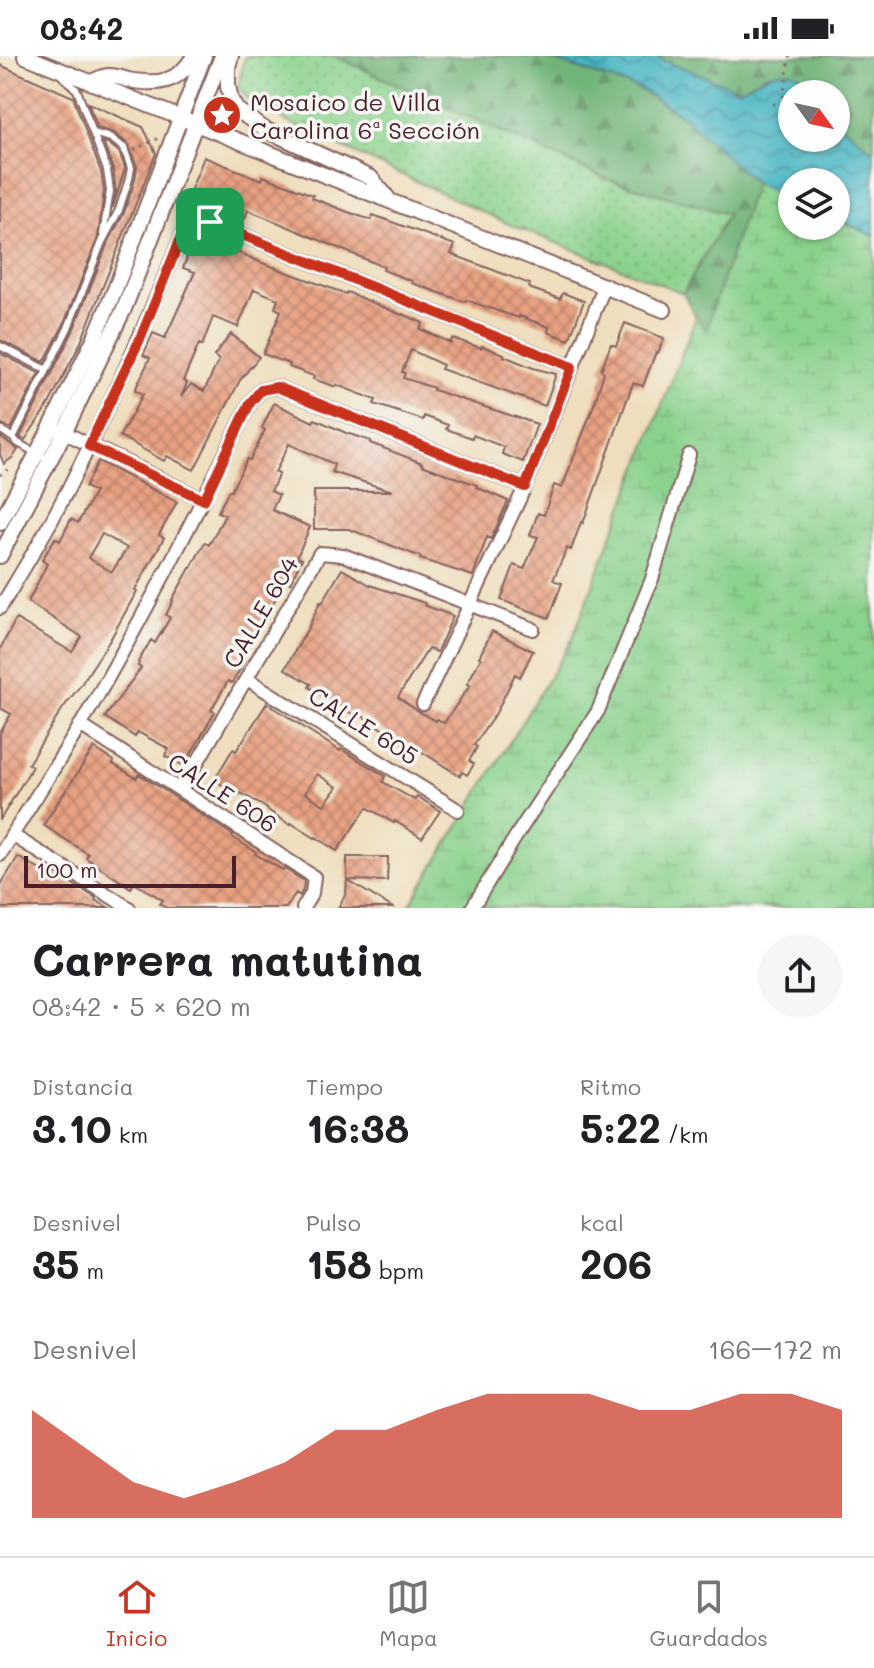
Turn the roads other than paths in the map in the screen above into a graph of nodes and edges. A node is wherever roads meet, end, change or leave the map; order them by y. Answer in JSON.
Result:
{"nodes":[{"id":1,"x":25,"y":56,"type":"edge"},
{"id":2,"x":194,"y":56,"type":"edge"},
{"id":3,"x":204,"y":56,"type":"edge"},
{"id":4,"x":222,"y":56,"type":"edge"},
{"id":5,"x":231,"y":56,"type":"edge"},
{"id":6,"x":50,"y":65,"type":"junction"},
{"id":7,"x":91,"y":82,"type":"junction"},
{"id":8,"x":181,"y":118,"type":"junction"},
{"id":9,"x":196,"y":124,"type":"junction"},
{"id":10,"x":93,"y":133,"type":"junction"},
{"id":11,"x":390,"y":200,"type":"junction"},
{"id":12,"x":102,"y":242,"type":"junction"},
{"id":13,"x":605,"y":285,"type":"junction"},
{"id":14,"x":664,"y":310,"type":"dead end"},
{"id":15,"x":0,"y":346,"type":"edge"},
{"id":16,"x":572,"y":367,"type":"junction"},
{"id":17,"x":47,"y":370,"type":"junction"},
{"id":18,"x":0,"y":429,"type":"edge"},
{"id":19,"x":58,"y":430,"type":"junction"},
{"id":20,"x":13,"y":438,"type":"junction"},
{"id":21,"x":89,"y":446,"type":"junction"},
{"id":22,"x":689,"y":455,"type":"dead end"},
{"id":23,"x":44,"y":457,"type":"junction"},
{"id":24,"x":525,"y":487,"type":"junction"},
{"id":25,"x":204,"y":500,"type":"junction"},
{"id":26,"x":0,"y":523,"type":"edge"},
{"id":27,"x":0,"y":556,"type":"edge"},
{"id":28,"x":471,"y":604,"type":"junction"},
{"id":29,"x":0,"y":608,"type":"edge"},
{"id":30,"x":533,"y":629,"type":"dead end"},
{"id":31,"x":247,"y":679,"type":"junction"},
{"id":32,"x":423,"y":704,"type":"dead end"},
{"id":33,"x":80,"y":725,"type":"junction"},
{"id":34,"x":181,"y":790,"type":"junction"},
{"id":35,"x":458,"y":810,"type":"dead end"},
{"id":36,"x":12,"y":835,"type":"junction"},
{"id":37,"x":0,"y":855,"type":"edge"},
{"id":38,"x":129,"y":908,"type":"edge"},
{"id":39,"x":303,"y":908,"type":"edge"},
{"id":40,"x":472,"y":908,"type":"edge"}],
"edges":[{"from":1,"to":6,"type":"street"},
{"from":2,"to":7,"type":"street"},
{"from":3,"to":8,"type":"street"},
{"from":4,"to":9,"type":"street"},
{"from":5,"to":11,"type":"street"},
{"from":6,"to":7,"type":"street"},
{"from":6,"to":10,"type":"lane"},
{"from":7,"to":8,"type":"street"},
{"from":8,"to":9,"type":"street"},
{"from":8,"to":19,"type":"street"},
{"from":9,"to":11,"type":"street"},
{"from":9,"to":19,"type":"street"},
{"from":10,"to":12,"type":"lane"},
{"from":10,"to":12,"type":"lane"},
{"from":11,"to":13,"type":"street"},
{"from":12,"to":17,"type":"lane"},
{"from":13,"to":14,"type":"street"},
{"from":13,"to":16,"type":"street"},
{"from":15,"to":17,"type":"lane"},
{"from":16,"to":21,"type":"street"},
{"from":16,"to":24,"type":"street"},
{"from":17,"to":20,"type":"lane"},
{"from":18,"to":20,"type":"lane"},
{"from":19,"to":21,"type":"street"},
{"from":19,"to":23,"type":"street"},
{"from":20,"to":23,"type":"lane"},
{"from":21,"to":25,"type":"street"},
{"from":21,"to":29,"type":"street"},
{"from":22,"to":40,"type":"street"},
{"from":23,"to":26,"type":"street"},
{"from":23,"to":27,"type":"street"},
{"from":24,"to":25,"type":"street"},
{"from":24,"to":28,"type":"street"},
{"from":25,"to":33,"type":"street"},
{"from":28,"to":30,"type":"street"},
{"from":28,"to":31,"type":"street","name":"CALLE 604"},
{"from":28,"to":32,"type":"street"},
{"from":31,"to":34,"type":"street","name":"CALLE 604"},
{"from":31,"to":35,"type":"street","name":"CALLE 605"},
{"from":33,"to":34,"type":"street","name":"CALLE 606"},
{"from":33,"to":36,"type":"street"},
{"from":34,"to":39,"type":"street","name":"CALLE 606"},
{"from":36,"to":37,"type":"street"},
{"from":36,"to":38,"type":"street"}]}
